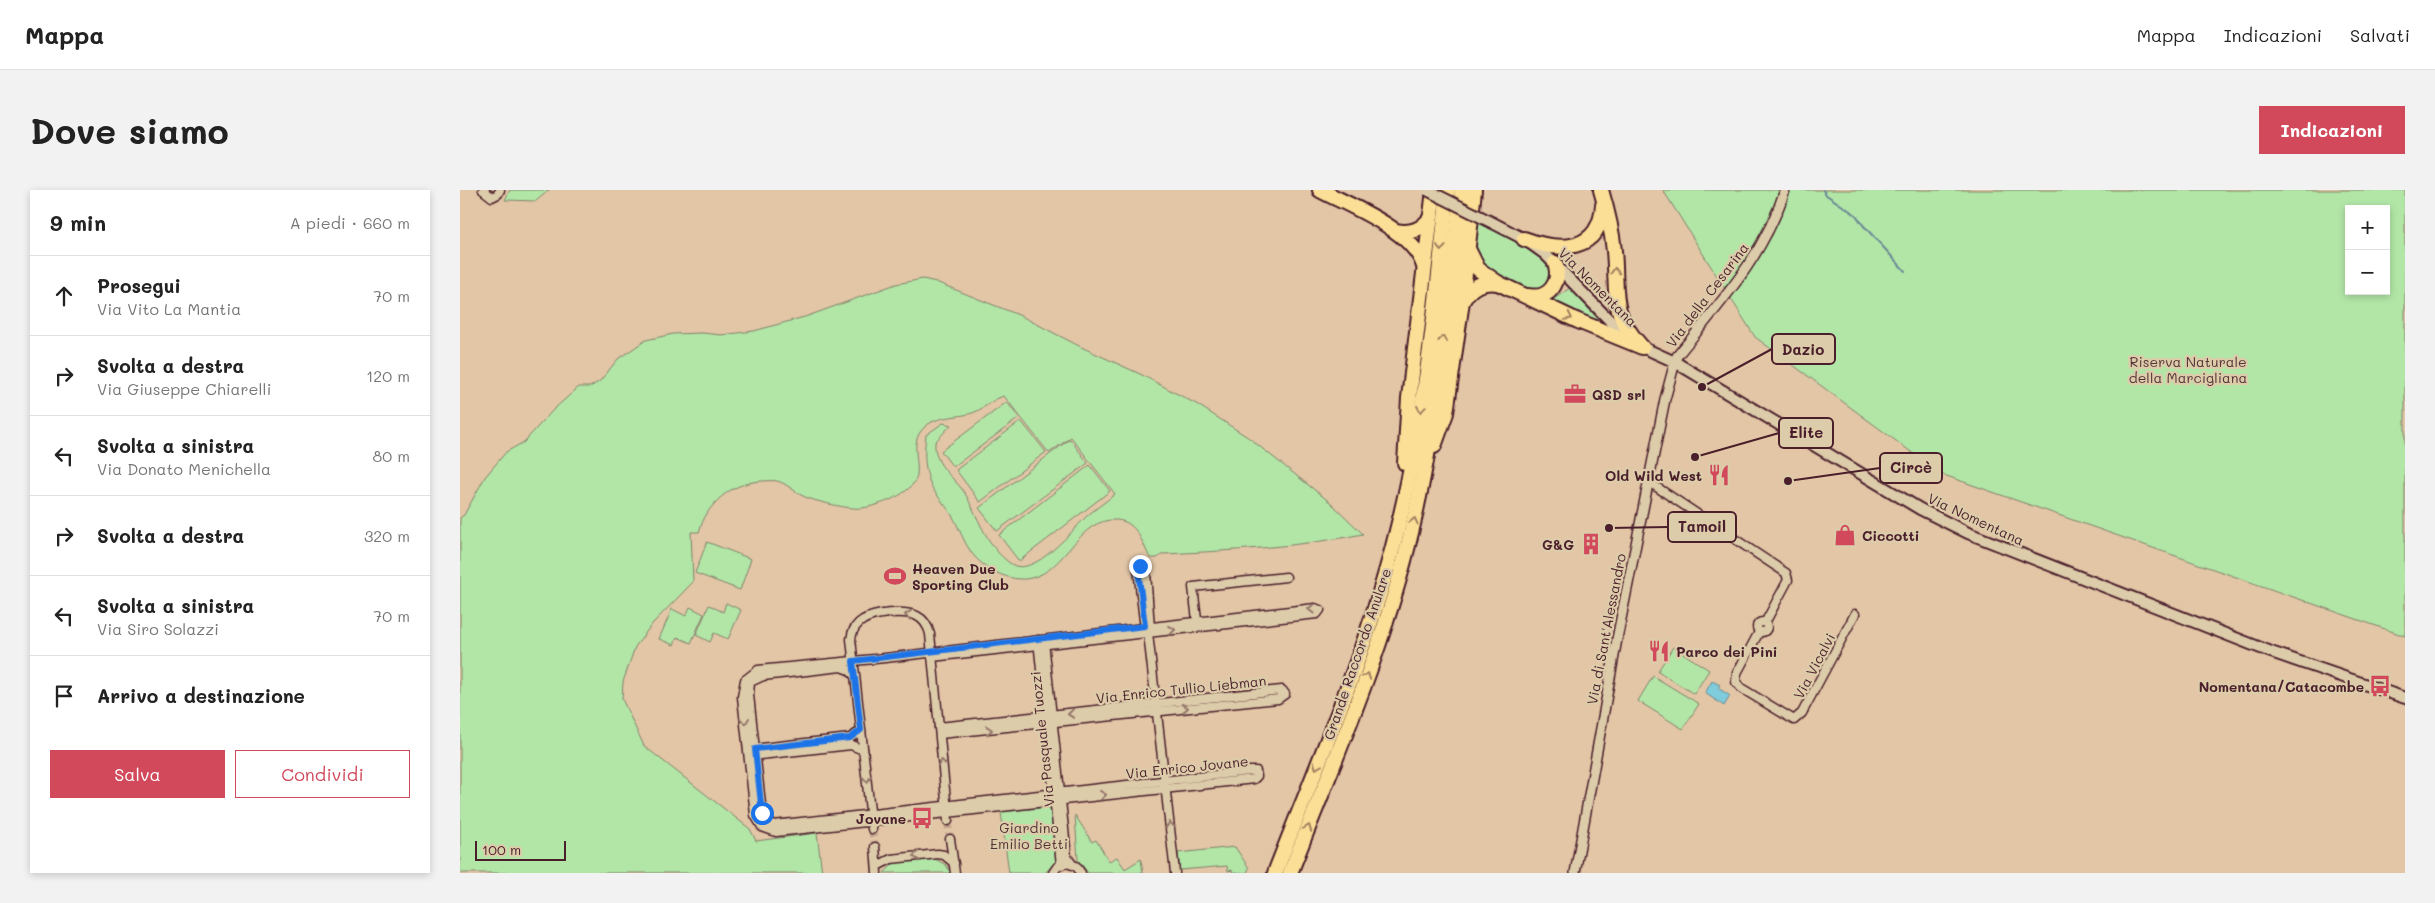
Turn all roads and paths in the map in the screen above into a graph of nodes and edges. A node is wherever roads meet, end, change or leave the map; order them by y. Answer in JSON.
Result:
{"nodes":[{"id":1,"x":482,"y":190,"type":"edge"},
{"id":2,"x":500,"y":190,"type":"edge"},
{"id":3,"x":1427,"y":190,"type":"edge"},
{"id":4,"x":1434,"y":190,"type":"edge"},
{"id":5,"x":1448,"y":190,"type":"edge"},
{"id":6,"x":1462,"y":190,"type":"edge"},
{"id":7,"x":1474,"y":190,"type":"edge"},
{"id":8,"x":1784,"y":190,"type":"edge"},
{"id":9,"x":1322,"y":191,"type":"edge"},
{"id":10,"x":1602,"y":191,"type":"edge"},
{"id":11,"x":1430,"y":217,"type":"junction"},
{"id":12,"x":1396,"y":231,"type":"junction"},
{"id":13,"x":1524,"y":239,"type":"junction"},
{"id":14,"x":1468,"y":248,"type":"junction"},
{"id":15,"x":1555,"y":263,"type":"junction"},
{"id":16,"x":1424,"y":270,"type":"junction"},
{"id":17,"x":1498,"y":283,"type":"junction"},
{"id":18,"x":1526,"y":295,"type":"junction"},
{"id":19,"x":1462,"y":301,"type":"junction"},
{"id":20,"x":1642,"y":347,"type":"junction"},
{"id":21,"x":1675,"y":362,"type":"junction"},
{"id":22,"x":1426,"y":465,"type":"junction"},
{"id":23,"x":1649,"y":482,"type":"junction"},
{"id":24,"x":1405,"y":500,"type":"junction"},
{"id":25,"x":1286,"y":576,"type":"dead end"},
{"id":26,"x":1855,"y":614,"type":"dead end"},
{"id":27,"x":1197,"y":620,"type":"junction"},
{"id":28,"x":1148,"y":628,"type":"junction"},
{"id":29,"x":1041,"y":642,"type":"junction"},
{"id":30,"x":932,"y":655,"type":"junction"},
{"id":31,"x":853,"y":661,"type":"junction"},
{"id":32,"x":753,"y":676,"type":"junction"},
{"id":33,"x":855,"y":676,"type":"junction"},
{"id":34,"x":2405,"y":698,"type":"edge"},
{"id":35,"x":1156,"y":708,"type":"junction"},
{"id":36,"x":1048,"y":719,"type":"junction"},
{"id":37,"x":861,"y":730,"type":"junction"},
{"id":38,"x":940,"y":731,"type":"junction"},
{"id":39,"x":863,"y":750,"type":"junction"},
{"id":40,"x":752,"y":752,"type":"junction"},
{"id":41,"x":1166,"y":785,"type":"junction"},
{"id":42,"x":1057,"y":797,"type":"junction"},
{"id":43,"x":947,"y":809,"type":"junction"},
{"id":44,"x":948,"y":821,"type":"tunnel mouth"},
{"id":45,"x":871,"y":822,"type":"junction"},
{"id":46,"x":950,"y":839,"type":"tunnel mouth"},
{"id":47,"x":875,"y":847,"type":"tunnel mouth"},
{"id":48,"x":954,"y":863,"type":"junction"},
{"id":49,"x":1072,"y":864,"type":"junction"},
{"id":50,"x":1060,"y":865,"type":"junction"},
{"id":51,"x":877,"y":869,"type":"edge"},
{"id":52,"x":955,"y":873,"type":"edge"},
{"id":53,"x":1053,"y":873,"type":"edge"},
{"id":54,"x":1081,"y":873,"type":"edge"},
{"id":55,"x":1175,"y":873,"type":"edge"},
{"id":56,"x":1275,"y":873,"type":"edge"},
{"id":57,"x":1290,"y":873,"type":"edge"},
{"id":58,"x":1575,"y":873,"type":"edge"}],
"edges":[{"from":1,"to":2,"type":"street"},
{"from":3,"to":13,"type":"main road","name":"Via Nomentana","bridge":true},
{"from":4,"to":11,"type":"highway"},
{"from":5,"to":24,"type":"highway","name":"Grande Raccordo Anulare","one_way":true},
{"from":22,"to":6,"type":"highway","name":"Grande Raccordo Anulare","one_way":true},
{"from":7,"to":14,"type":"highway"},
{"from":8,"to":21,"type":"street","name":"Via della Cesarina"},
{"from":9,"to":12,"type":"highway"},
{"from":10,"to":13,"type":"highway"},
{"from":20,"to":10,"type":"highway","one_way":true},
{"from":11,"to":12,"type":"highway"},
{"from":11,"to":16,"type":"highway"},
{"from":12,"to":16,"type":"highway"},
{"from":13,"to":15,"type":"main road","name":"Via Nomentana"},
{"from":14,"to":17,"type":"highway"},
{"from":14,"to":19,"type":"highway"},
{"from":15,"to":18,"type":"highway"},
{"from":15,"to":20,"type":"main road","name":"Via Nomentana"},
{"from":16,"to":24,"type":"highway"},
{"from":17,"to":18,"type":"highway"},
{"from":17,"to":19,"type":"highway"},
{"from":18,"to":20,"type":"highway","one_way":true},
{"from":19,"to":22,"type":"highway"},
{"from":20,"to":21,"type":"main road","name":"Via Nomentana"},
{"from":21,"to":23,"type":"street","name":"Via di Sant'Alessandro"},
{"from":21,"to":34,"type":"main road","name":"Via Nomentana"},
{"from":57,"to":22,"type":"highway","name":"Grande Raccordo Anulare","one_way":true},
{"from":23,"to":26,"type":"street","name":"Via Vicalvi"},
{"from":23,"to":58,"type":"street","name":"Via di Sant'Alessandro"},
{"from":24,"to":56,"type":"highway","name":"Grande Raccordo Anulare","one_way":true},
{"from":25,"to":27,"type":"street"},
{"from":27,"to":28,"type":"street"},
{"from":28,"to":27,"type":"street","one_way":true},
{"from":28,"to":28,"type":"street"},
{"from":28,"to":29,"type":"street"},
{"from":28,"to":35,"type":"street"},
{"from":29,"to":30,"type":"street"},
{"from":29,"to":36,"type":"street","name":"Via Pasquale Tuozzi"},
{"from":30,"to":31,"type":"street"},
{"from":30,"to":31,"type":"street","one_way":true},
{"from":30,"to":38,"type":"street"},
{"from":31,"to":32,"type":"street"},
{"from":31,"to":33,"type":"street"},
{"from":32,"to":33,"type":"street"},
{"from":32,"to":40,"type":"street"},
{"from":33,"to":37,"type":"street"},
{"from":35,"to":35,"type":"street","name":"Via Enrico Tullio Liebman","one_way":true},
{"from":35,"to":36,"type":"street","name":"Via Enrico Tullio Liebman"},
{"from":35,"to":41,"type":"street"},
{"from":36,"to":38,"type":"street","name":"Via Enrico Tullio Liebman"},
{"from":36,"to":42,"type":"street","name":"Via Pasquale Tuozzi"},
{"from":37,"to":39,"type":"street"},
{"from":37,"to":40,"type":"street"},
{"from":43,"to":38,"type":"street","one_way":true},
{"from":39,"to":40,"type":"street"},
{"from":39,"to":45,"type":"street","one_way":true},
{"from":40,"to":45,"type":"street","name":"Via Enrico Jovane"},
{"from":41,"to":41,"type":"street","name":"Via Enrico Jovane"},
{"from":41,"to":42,"type":"street","name":"Via Enrico Jovane"},
{"from":55,"to":41,"type":"street","one_way":true},
{"from":42,"to":43,"type":"street","name":"Via Enrico Jovane"},
{"from":42,"to":49,"type":"street","name":"Via Pasquale Tuozzi"},
{"from":42,"to":50,"type":"street","name":"Via Pasquale Tuozzi"},
{"from":43,"to":44,"type":"street"},
{"from":43,"to":45,"type":"street","name":"Via Enrico Jovane"},
{"from":46,"to":48,"type":"street"},
{"from":47,"to":51,"type":"street"},
{"from":48,"to":51,"type":"street","one_way":true},
{"from":48,"to":52,"type":"street"},
{"from":49,"to":50,"type":"street"},
{"from":49,"to":54,"type":"street"},
{"from":50,"to":53,"type":"street"}]}
